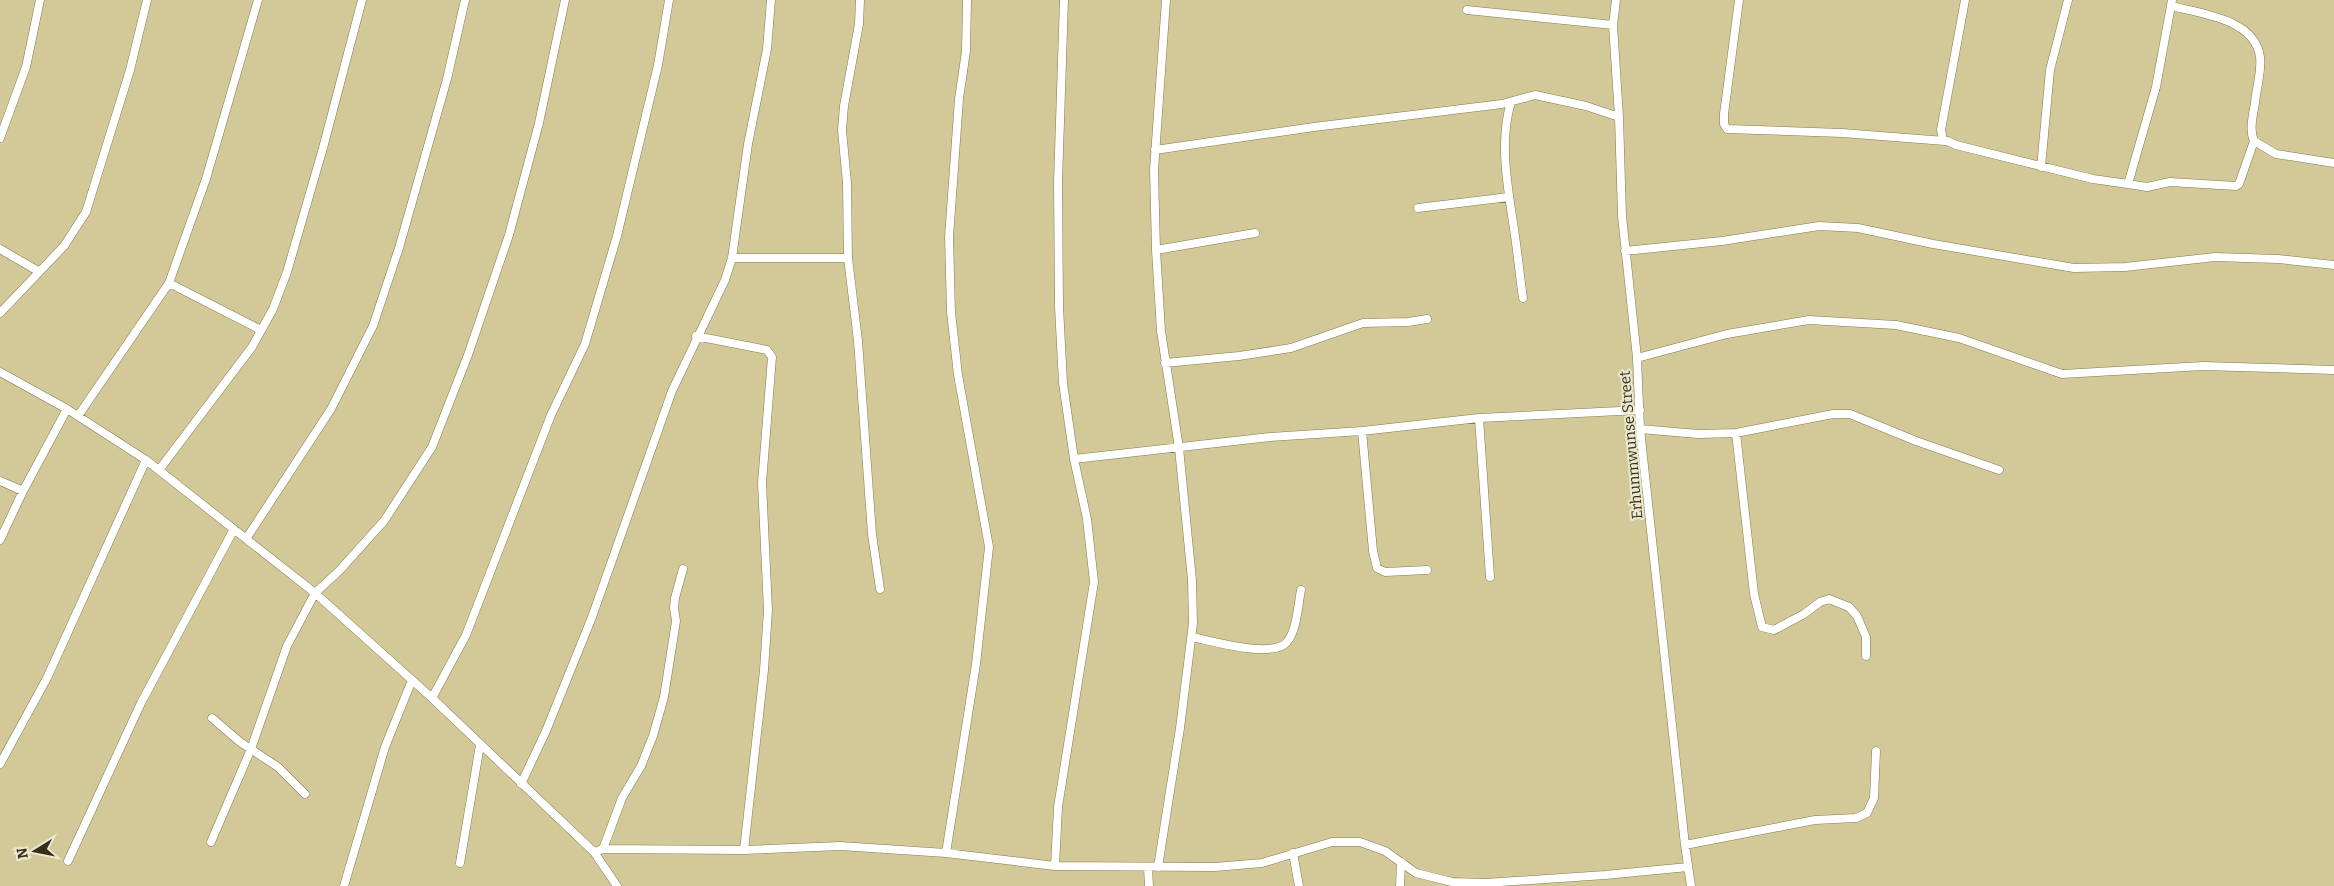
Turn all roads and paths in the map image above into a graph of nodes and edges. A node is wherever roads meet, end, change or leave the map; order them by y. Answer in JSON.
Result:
{"nodes":[{"id":1,"x":40,"y":0,"type":"edge"},
{"id":2,"x":147,"y":0,"type":"edge"},
{"id":3,"x":258,"y":0,"type":"edge"},
{"id":4,"x":362,"y":0,"type":"edge"},
{"id":5,"x":465,"y":0,"type":"edge"},
{"id":6,"x":565,"y":0,"type":"edge"},
{"id":7,"x":669,"y":0,"type":"edge"},
{"id":8,"x":771,"y":0,"type":"edge"},
{"id":9,"x":860,"y":0,"type":"edge"},
{"id":10,"x":967,"y":0,"type":"edge"},
{"id":11,"x":1064,"y":0,"type":"edge"},
{"id":12,"x":1166,"y":0,"type":"edge"},
{"id":13,"x":1616,"y":0,"type":"edge"},
{"id":14,"x":1739,"y":0,"type":"edge"},
{"id":15,"x":1965,"y":0,"type":"edge"},
{"id":16,"x":2068,"y":0,"type":"edge"},
{"id":17,"x":2172,"y":3,"type":"edge"},
{"id":18,"x":1466,"y":10,"type":"dead end"},
{"id":19,"x":1613,"y":25,"type":"junction"},
{"id":20,"x":1511,"y":102,"type":"junction"},
{"id":21,"x":1619,"y":117,"type":"junction"},
{"id":22,"x":0,"y":138,"type":"edge"},
{"id":23,"x":1945,"y":140,"type":"junction"},
{"id":24,"x":2254,"y":141,"type":"junction"},
{"id":25,"x":1155,"y":150,"type":"junction"},
{"id":26,"x":2334,"y":163,"type":"edge"},
{"id":27,"x":2041,"y":167,"type":"junction"},
{"id":28,"x":2128,"y":184,"type":"junction"},
{"id":29,"x":1509,"y":197,"type":"junction"},
{"id":30,"x":1418,"y":208,"type":"dead end"},
{"id":31,"x":1255,"y":233,"type":"dead end"},
{"id":32,"x":0,"y":249,"type":"edge"},
{"id":33,"x":1156,"y":250,"type":"junction"},
{"id":34,"x":1625,"y":251,"type":"junction"},
{"id":35,"x":732,"y":258,"type":"junction"},
{"id":36,"x":848,"y":258,"type":"junction"},
{"id":37,"x":2334,"y":266,"type":"edge"},
{"id":38,"x":38,"y":271,"type":"junction"},
{"id":39,"x":169,"y":284,"type":"junction"},
{"id":40,"x":1523,"y":298,"type":"dead end"},
{"id":41,"x":0,"y":313,"type":"edge"},
{"id":42,"x":1427,"y":320,"type":"dead end"},
{"id":43,"x":261,"y":330,"type":"junction"},
{"id":44,"x":696,"y":336,"type":"junction"},
{"id":45,"x":1637,"y":358,"type":"junction"},
{"id":46,"x":1165,"y":363,"type":"junction"},
{"id":47,"x":2334,"y":370,"type":"edge"},
{"id":48,"x":0,"y":372,"type":"edge"},
{"id":49,"x":67,"y":410,"type":"junction"},
{"id":50,"x":1640,"y":410,"type":"junction"},
{"id":51,"x":78,"y":416,"type":"junction"},
{"id":52,"x":1479,"y":418,"type":"junction"},
{"id":53,"x":1640,"y":429,"type":"junction"},
{"id":54,"x":1362,"y":431,"type":"junction"},
{"id":55,"x":1736,"y":433,"type":"junction"},
{"id":56,"x":1179,"y":448,"type":"junction"},
{"id":57,"x":1074,"y":458,"type":"junction"},
{"id":58,"x":146,"y":460,"type":"junction"},
{"id":59,"x":159,"y":470,"type":"junction"},
{"id":60,"x":1999,"y":470,"type":"dead end"},
{"id":61,"x":0,"y":481,"type":"edge"},
{"id":62,"x":23,"y":491,"type":"junction"},
{"id":63,"x":234,"y":529,"type":"junction"},
{"id":64,"x":246,"y":539,"type":"junction"},
{"id":65,"x":0,"y":540,"type":"edge"},
{"id":66,"x":683,"y":569,"type":"dead end"},
{"id":67,"x":1427,"y":570,"type":"dead end"},
{"id":68,"x":1490,"y":577,"type":"dead end"},
{"id":69,"x":880,"y":589,"type":"dead end"},
{"id":70,"x":1301,"y":590,"type":"dead end"},
{"id":71,"x":315,"y":593,"type":"junction"},
{"id":72,"x":1192,"y":637,"type":"junction"},
{"id":73,"x":1866,"y":656,"type":"dead end"},
{"id":74,"x":412,"y":680,"type":"junction"},
{"id":75,"x":432,"y":698,"type":"junction"},
{"id":76,"x":212,"y":718,"type":"dead end"},
{"id":77,"x":480,"y":745,"type":"junction"},
{"id":78,"x":251,"y":748,"type":"junction"},
{"id":79,"x":1876,"y":751,"type":"dead end"},
{"id":80,"x":0,"y":764,"type":"edge"},
{"id":81,"x":521,"y":784,"type":"junction"},
{"id":82,"x":305,"y":794,"type":"dead end"},
{"id":83,"x":211,"y":842,"type":"dead end"},
{"id":84,"x":1685,"y":845,"type":"junction"},
{"id":85,"x":602,"y":849,"type":"junction"},
{"id":86,"x":744,"y":850,"type":"junction"},
{"id":87,"x":594,"y":852,"type":"junction"},
{"id":88,"x":946,"y":853,"type":"junction"},
{"id":89,"x":1293,"y":853,"type":"junction"},
{"id":90,"x":68,"y":861,"type":"dead end"},
{"id":91,"x":1401,"y":862,"type":"junction"},
{"id":92,"x":460,"y":863,"type":"dead end"},
{"id":93,"x":1055,"y":866,"type":"junction"},
{"id":94,"x":1688,"y":866,"type":"junction"},
{"id":95,"x":1148,"y":867,"type":"junction"},
{"id":96,"x":1158,"y":867,"type":"junction"},
{"id":97,"x":344,"y":886,"type":"edge"},
{"id":98,"x":617,"y":886,"type":"edge"},
{"id":99,"x":1149,"y":886,"type":"edge"},
{"id":100,"x":1298,"y":886,"type":"edge"},
{"id":101,"x":1400,"y":886,"type":"edge"},
{"id":102,"x":1691,"y":886,"type":"edge"}],
"edges":[{"from":1,"to":22,"type":"street"},
{"from":2,"to":38,"type":"street"},
{"from":3,"to":39,"type":"street"},
{"from":4,"to":43,"type":"street"},
{"from":5,"to":64,"type":"street"},
{"from":6,"to":71,"type":"street"},
{"from":7,"to":75,"type":"street"},
{"from":8,"to":35,"type":"street"},
{"from":9,"to":36,"type":"street"},
{"from":10,"to":88,"type":"street"},
{"from":11,"to":57,"type":"street"},
{"from":12,"to":25,"type":"street"},
{"from":13,"to":19,"type":"street","name":"Erhunmwunse Street"},
{"from":14,"to":23,"type":"street"},
{"from":15,"to":23,"type":"street"},
{"from":16,"to":27,"type":"street"},
{"from":17,"to":24,"type":"street"},
{"from":17,"to":28,"type":"street"},
{"from":18,"to":19,"type":"street"},
{"from":19,"to":21,"type":"street","name":"Erhunmwunse Street"},
{"from":20,"to":21,"type":"street"},
{"from":20,"to":25,"type":"street"},
{"from":20,"to":29,"type":"street"},
{"from":21,"to":34,"type":"street","name":"Erhunmwunse Street"},
{"from":23,"to":27,"type":"street"},
{"from":24,"to":26,"type":"street"},
{"from":24,"to":28,"type":"street"},
{"from":25,"to":33,"type":"street"},
{"from":27,"to":28,"type":"street"},
{"from":29,"to":30,"type":"street"},
{"from":29,"to":40,"type":"street"},
{"from":31,"to":33,"type":"street"},
{"from":32,"to":38,"type":"street"},
{"from":33,"to":46,"type":"street"},
{"from":34,"to":37,"type":"street"},
{"from":34,"to":45,"type":"street","name":"Erhunmwunse Street"},
{"from":35,"to":36,"type":"street"},
{"from":35,"to":44,"type":"street"},
{"from":36,"to":69,"type":"street"},
{"from":38,"to":41,"type":"street"},
{"from":39,"to":43,"type":"street"},
{"from":39,"to":51,"type":"street"},
{"from":42,"to":46,"type":"street"},
{"from":43,"to":59,"type":"street"},
{"from":44,"to":81,"type":"street"},
{"from":44,"to":86,"type":"street"},
{"from":45,"to":47,"type":"street"},
{"from":45,"to":50,"type":"street","name":"Erhunmwunse Street"},
{"from":46,"to":56,"type":"street"},
{"from":48,"to":49,"type":"street"},
{"from":49,"to":51,"type":"street"},
{"from":49,"to":62,"type":"street"},
{"from":50,"to":52,"type":"street"},
{"from":50,"to":53,"type":"street","name":"Erhunmwunse Street"},
{"from":51,"to":58,"type":"street"},
{"from":52,"to":54,"type":"street"},
{"from":52,"to":68,"type":"street"},
{"from":53,"to":55,"type":"street"},
{"from":53,"to":84,"type":"street","name":"Erhunmwunse Street"},
{"from":54,"to":56,"type":"street"},
{"from":54,"to":67,"type":"street"},
{"from":55,"to":60,"type":"street"},
{"from":55,"to":73,"type":"street"},
{"from":56,"to":57,"type":"street"},
{"from":56,"to":72,"type":"street"},
{"from":57,"to":93,"type":"street"},
{"from":58,"to":59,"type":"street"},
{"from":58,"to":80,"type":"street"},
{"from":59,"to":63,"type":"street"},
{"from":61,"to":62,"type":"street"},
{"from":62,"to":65,"type":"street"},
{"from":63,"to":64,"type":"street"},
{"from":63,"to":90,"type":"street"},
{"from":64,"to":71,"type":"street"},
{"from":66,"to":85,"type":"street"},
{"from":70,"to":72,"type":"street"},
{"from":71,"to":74,"type":"street"},
{"from":71,"to":78,"type":"street"},
{"from":72,"to":96,"type":"street"},
{"from":74,"to":75,"type":"street"},
{"from":74,"to":97,"type":"street"},
{"from":75,"to":77,"type":"street"},
{"from":76,"to":78,"type":"street"},
{"from":77,"to":81,"type":"street"},
{"from":77,"to":92,"type":"street"},
{"from":78,"to":82,"type":"street"},
{"from":78,"to":83,"type":"street"},
{"from":79,"to":84,"type":"street"},
{"from":81,"to":87,"type":"street"},
{"from":84,"to":94,"type":"street","name":"Erhunmwunse Street"},
{"from":85,"to":86,"type":"street"},
{"from":85,"to":87,"type":"street"},
{"from":86,"to":88,"type":"street"},
{"from":87,"to":98,"type":"street"},
{"from":88,"to":93,"type":"street"},
{"from":89,"to":91,"type":"street"},
{"from":89,"to":96,"type":"street"},
{"from":89,"to":100,"type":"street"},
{"from":91,"to":94,"type":"street"},
{"from":91,"to":101,"type":"street"},
{"from":93,"to":95,"type":"street"},
{"from":94,"to":102,"type":"street","name":"Erhunmwunse Street"},
{"from":95,"to":96,"type":"street"},
{"from":95,"to":99,"type":"street"}]}
